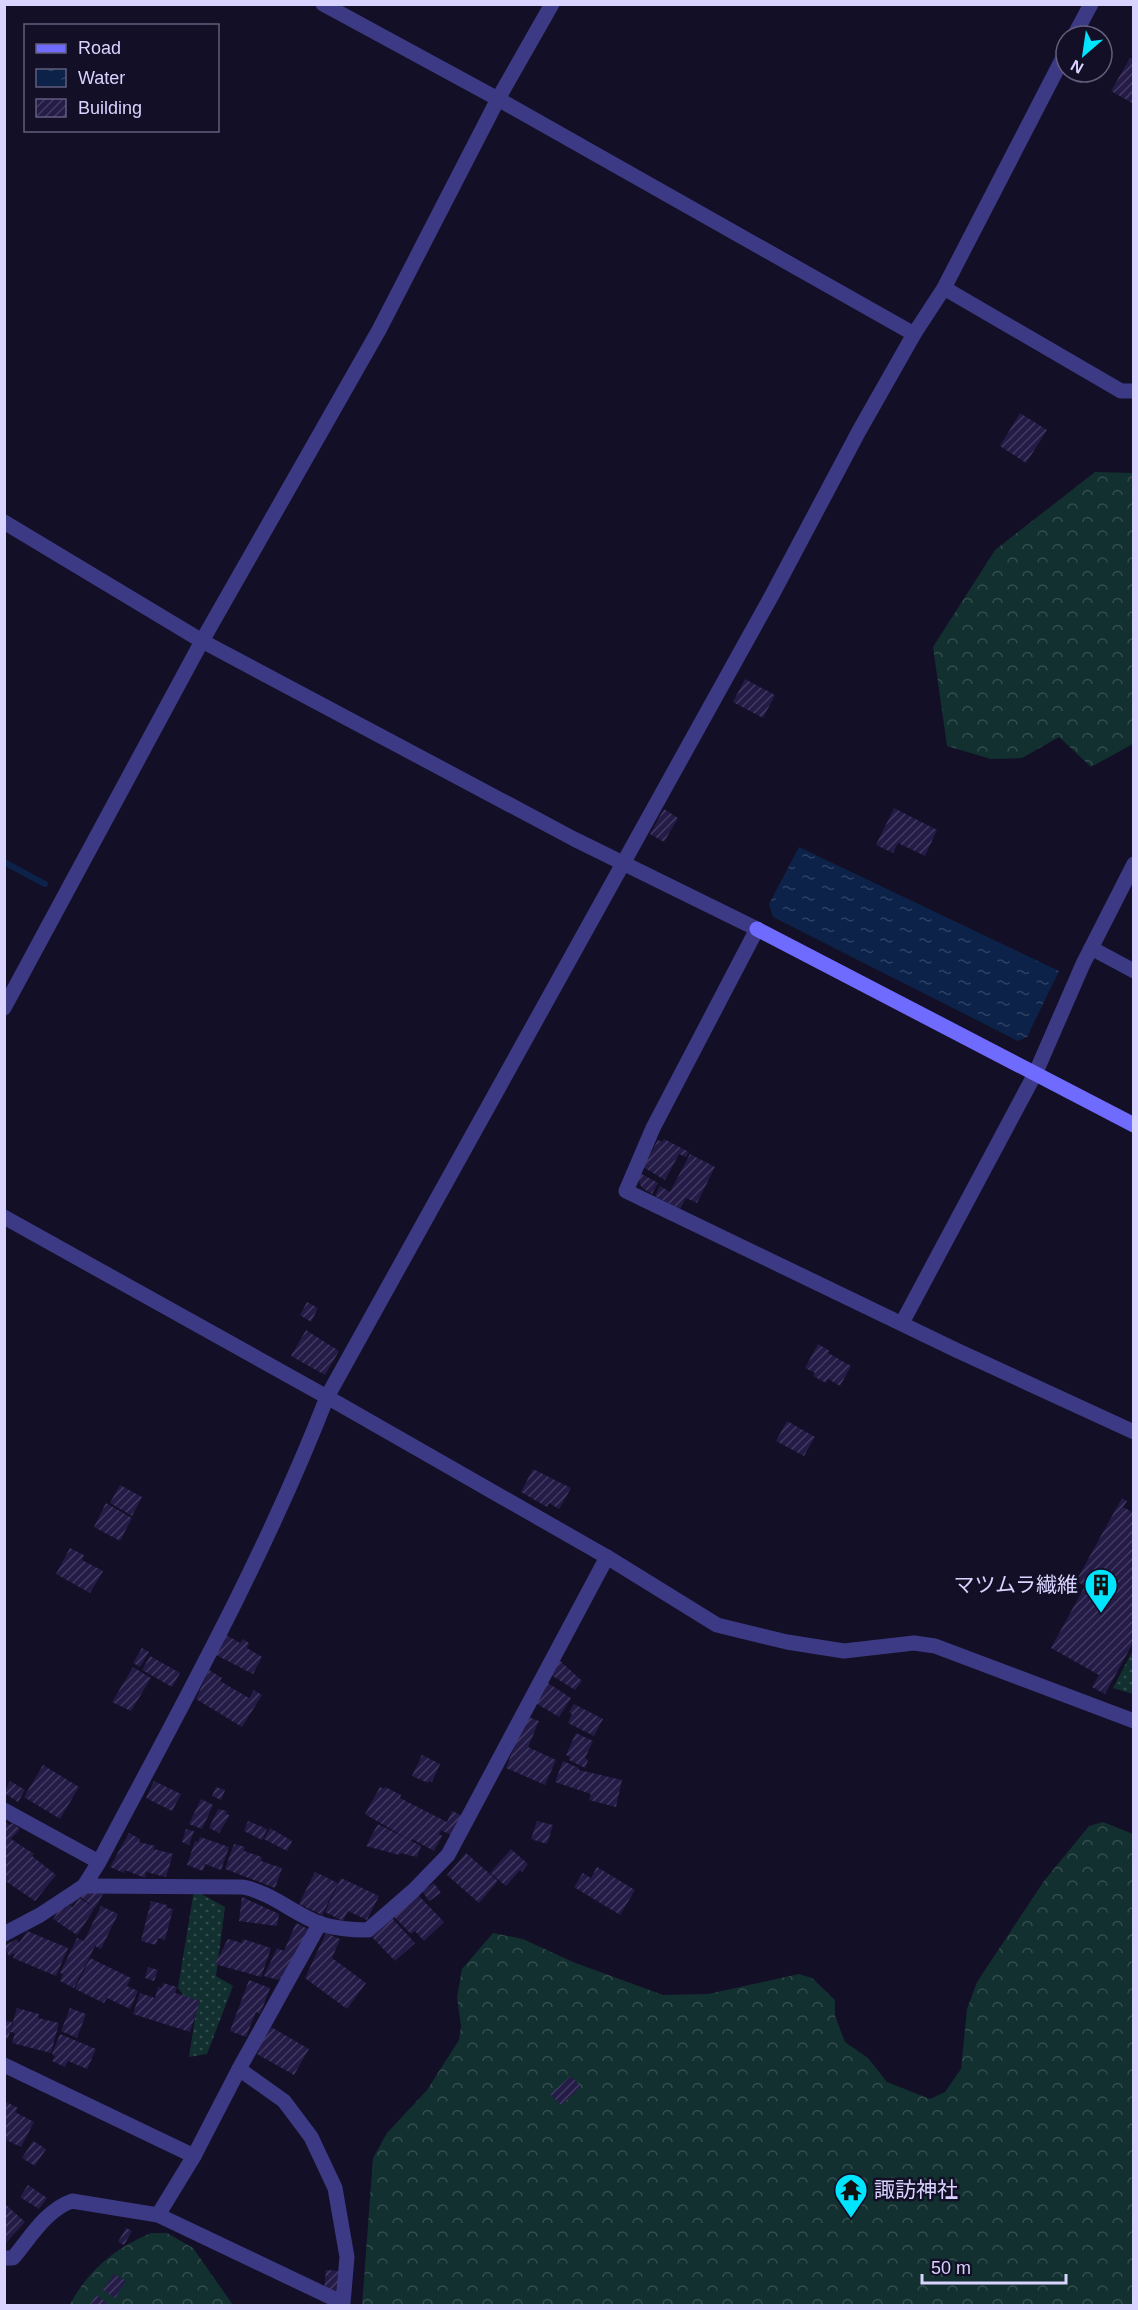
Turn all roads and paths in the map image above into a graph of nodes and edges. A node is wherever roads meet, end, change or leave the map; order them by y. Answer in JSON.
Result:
{"nodes":[{"id":1,"x":322,"y":4,"type":"edge"},
{"id":2,"x":552,"y":4,"type":"edge"},
{"id":3,"x":1091,"y":4,"type":"edge"},
{"id":4,"x":1080,"y":24,"type":"edge"},
{"id":5,"x":1054,"y":75,"type":"edge"},
{"id":6,"x":498,"y":99,"type":"junction"},
{"id":7,"x":944,"y":288,"type":"junction"},
{"id":8,"x":914,"y":334,"type":"junction"},
{"id":9,"x":1134,"y":391,"type":"edge"},
{"id":10,"x":4,"y":522,"type":"edge"},
{"id":11,"x":202,"y":641,"type":"junction"},
{"id":12,"x":623,"y":864,"type":"junction"},
{"id":13,"x":1134,"y":864,"type":"edge"},
{"id":14,"x":757,"y":929,"type":"junction"},
{"id":15,"x":1091,"y":948,"type":"junction"},
{"id":16,"x":1134,"y":971,"type":"edge"},
{"id":17,"x":4,"y":1008,"type":"edge"},
{"id":18,"x":1036,"y":1072,"type":"junction"},
{"id":19,"x":1134,"y":1125,"type":"edge"},
{"id":20,"x":4,"y":1217,"type":"edge"},
{"id":21,"x":902,"y":1323,"type":"junction"},
{"id":22,"x":327,"y":1397,"type":"junction"},
{"id":23,"x":1134,"y":1432,"type":"edge"},
{"id":24,"x":607,"y":1557,"type":"junction"},
{"id":25,"x":1134,"y":1721,"type":"edge"},
{"id":26,"x":4,"y":1810,"type":"edge"},
{"id":27,"x":99,"y":1862,"type":"junction"},
{"id":28,"x":84,"y":1886,"type":"junction"},
{"id":29,"x":320,"y":1923,"type":"junction"},
{"id":30,"x":4,"y":1934,"type":"edge"},
{"id":31,"x":4,"y":2064,"type":"edge"},
{"id":32,"x":239,"y":2069,"type":"junction"},
{"id":33,"x":194,"y":2156,"type":"junction"},
{"id":34,"x":158,"y":2216,"type":"junction"},
{"id":35,"x":4,"y":2258,"type":"edge"}],
"edges":[{"from":1,"to":6,"type":"street"},
{"from":2,"to":6,"type":"street"},
{"from":3,"to":4,"type":"street"},
{"from":5,"to":7,"type":"street"},
{"from":6,"to":8,"type":"street"},
{"from":6,"to":11,"type":"street"},
{"from":7,"to":8,"type":"street"},
{"from":7,"to":9,"type":"street"},
{"from":8,"to":12,"type":"street"},
{"from":10,"to":11,"type":"street"},
{"from":11,"to":12,"type":"street"},
{"from":11,"to":17,"type":"street"},
{"from":12,"to":14,"type":"street"},
{"from":12,"to":22,"type":"street"},
{"from":13,"to":15,"type":"street"},
{"from":14,"to":18,"type":"street"},
{"from":14,"to":21,"type":"street"},
{"from":15,"to":16,"type":"street"},
{"from":15,"to":18,"type":"street"},
{"from":18,"to":19,"type":"street"},
{"from":18,"to":21,"type":"street"},
{"from":20,"to":22,"type":"street"},
{"from":21,"to":23,"type":"street"},
{"from":22,"to":24,"type":"street"},
{"from":22,"to":27,"type":"street"},
{"from":24,"to":25,"type":"street"},
{"from":24,"to":29,"type":"street"},
{"from":26,"to":27,"type":"street"},
{"from":27,"to":28,"type":"street"},
{"from":28,"to":29,"type":"street"},
{"from":28,"to":30,"type":"street"},
{"from":29,"to":32,"type":"street"},
{"from":31,"to":33,"type":"street"},
{"from":32,"to":33,"type":"street"},
{"from":32,"to":34,"type":"street"},
{"from":33,"to":34,"type":"street"},
{"from":34,"to":35,"type":"street"}]}
